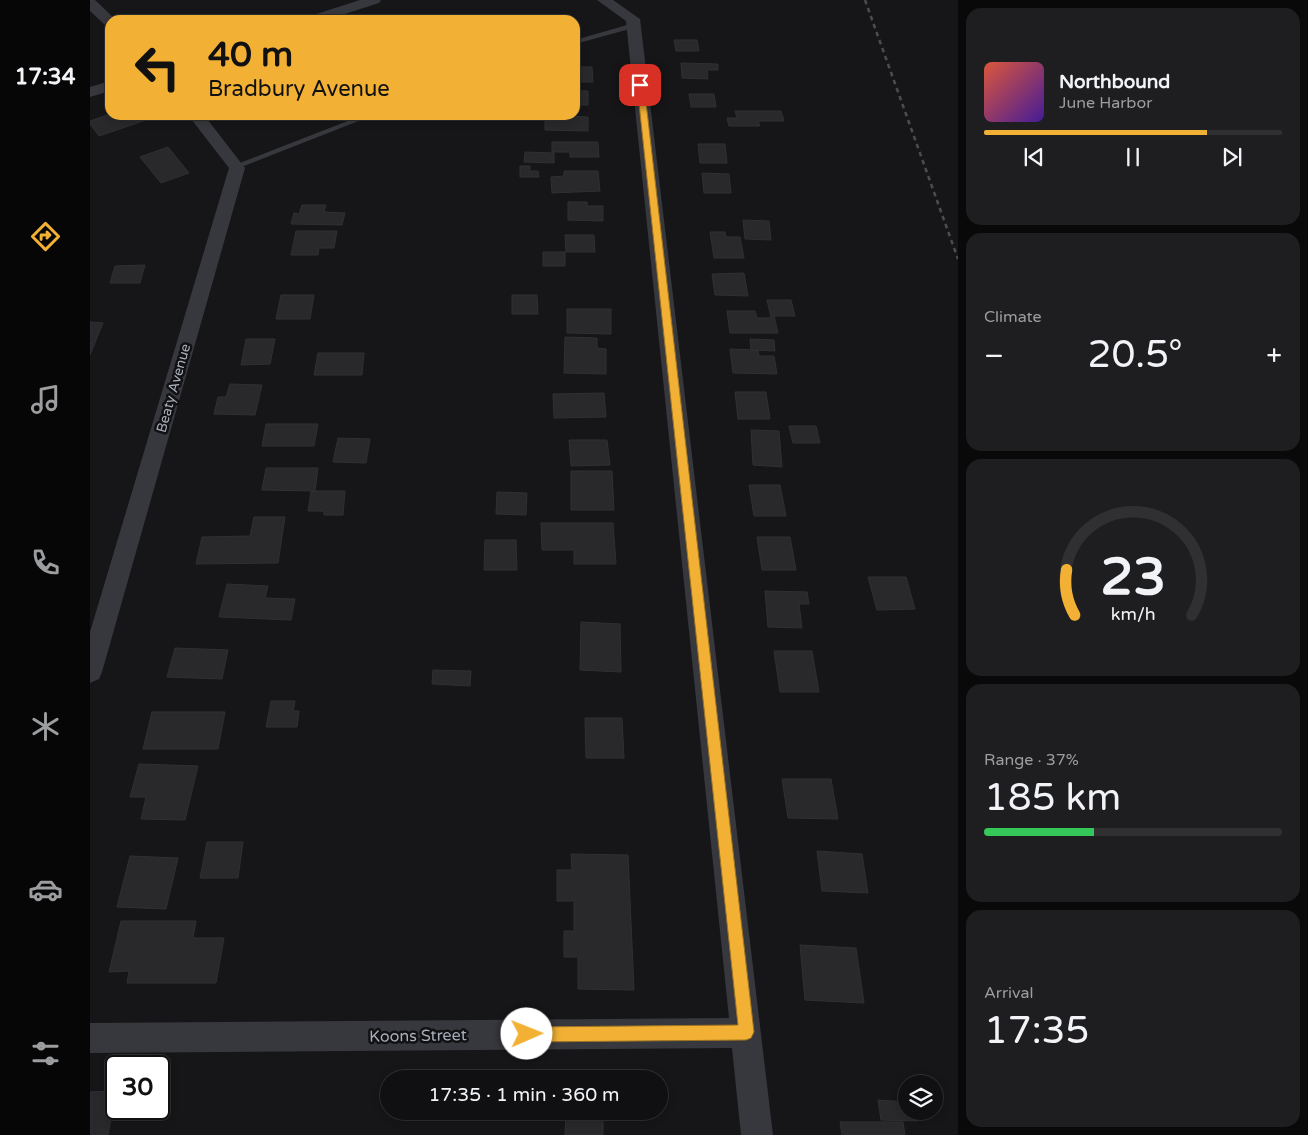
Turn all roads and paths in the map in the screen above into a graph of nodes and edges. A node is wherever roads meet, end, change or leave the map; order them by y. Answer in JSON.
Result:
{"nodes":[{"id":1,"x":374,"y":0,"type":"edge"},
{"id":2,"x":604,"y":0,"type":"edge"},
{"id":3,"x":90,"y":3,"type":"edge"},
{"id":4,"x":328,"y":15,"type":"edge"},
{"id":5,"x":105,"y":17,"type":"edge"},
{"id":6,"x":634,"y":25,"type":"junction"},
{"id":7,"x":580,"y":41,"type":"edge"},
{"id":8,"x":105,"y":88,"type":"edge"},
{"id":9,"x":90,"y":92,"type":"edge"},
{"id":10,"x":200,"y":120,"type":"edge"},
{"id":11,"x":357,"y":120,"type":"edge"},
{"id":12,"x":236,"y":166,"type":"junction"},
{"id":13,"x":90,"y":672,"type":"edge"},
{"id":14,"x":746,"y":1032,"type":"junction"},
{"id":15,"x":90,"y":1038,"type":"edge"},
{"id":16,"x":757,"y":1135,"type":"edge"}],
"edges":[{"from":1,"to":4,"type":"street"},
{"from":2,"to":6,"type":"street"},
{"from":3,"to":5,"type":"street"},
{"from":6,"to":7,"type":"lane"},
{"from":6,"to":14,"type":"street"},
{"from":8,"to":9,"type":"street"},
{"from":10,"to":12,"type":"street"},
{"from":11,"to":12,"type":"lane"},
{"from":12,"to":13,"type":"street","name":"Beaty Avenue"},
{"from":14,"to":15,"type":"street","name":"Koons Street"},
{"from":14,"to":16,"type":"street"}]}
